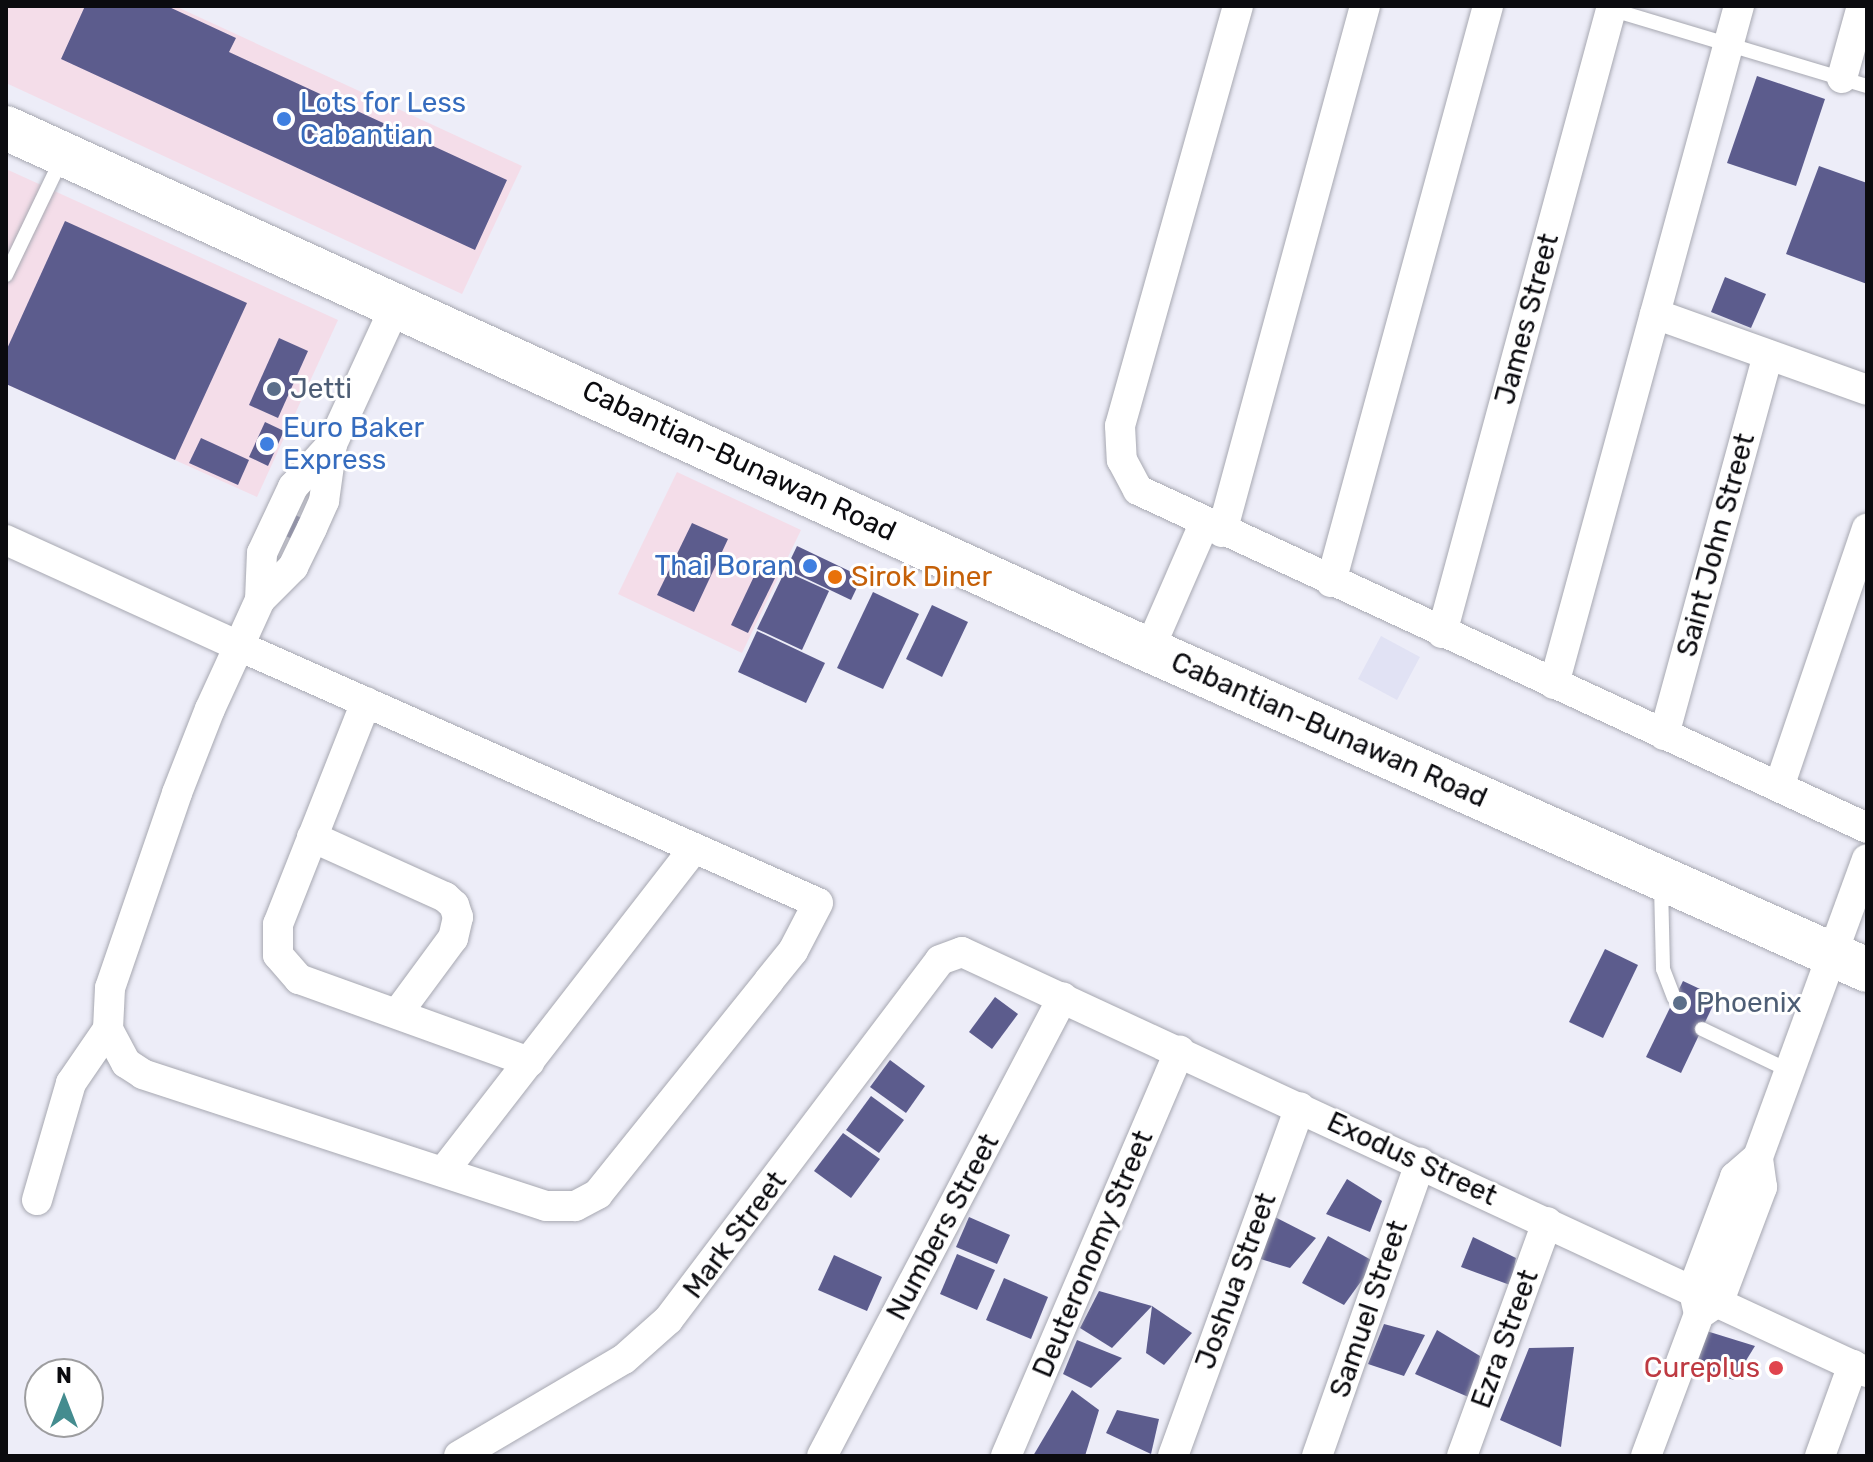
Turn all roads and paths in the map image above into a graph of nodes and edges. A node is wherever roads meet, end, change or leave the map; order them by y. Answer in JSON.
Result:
{"nodes":[{"id":1,"x":1238,"y":6,"type":"edge"},
{"id":2,"x":1365,"y":6,"type":"edge"},
{"id":3,"x":1488,"y":6,"type":"edge"},
{"id":4,"x":1739,"y":6,"type":"edge"},
{"id":5,"x":1862,"y":6,"type":"edge"},
{"id":6,"x":1607,"y":7,"type":"edge"},
{"id":7,"x":1730,"y":41,"type":"junction"},
{"id":8,"x":1854,"y":82,"type":"edge"},
{"id":9,"x":6,"y":128,"type":"edge"},
{"id":10,"x":64,"y":154,"type":"junction"},
{"id":11,"x":6,"y":275,"type":"edge"},
{"id":12,"x":396,"y":305,"type":"junction"},
{"id":13,"x":1655,"y":314,"type":"junction"},
{"id":14,"x":1768,"y":355,"type":"junction"},
{"id":15,"x":1867,"y":390,"type":"edge"},
{"id":16,"x":1213,"y":528,"type":"junction"},
{"id":17,"x":1867,"y":529,"type":"edge"},
{"id":18,"x":6,"y":540,"type":"edge"},
{"id":19,"x":1331,"y":582,"type":"junction"},
{"id":20,"x":1442,"y":633,"type":"junction"},
{"id":21,"x":239,"y":646,"type":"junction"},
{"id":22,"x":1149,"y":650,"type":"junction"},
{"id":23,"x":1554,"y":684,"type":"junction"},
{"id":24,"x":366,"y":702,"type":"junction"},
{"id":25,"x":1664,"y":735,"type":"junction"},
{"id":26,"x":1779,"y":787,"type":"junction"},
{"id":27,"x":1867,"y":828,"type":"edge"},
{"id":28,"x":312,"y":837,"type":"junction"},
{"id":29,"x":694,"y":848,"type":"junction"},
{"id":30,"x":1867,"y":859,"type":"edge"},
{"id":31,"x":1660,"y":878,"type":"junction"},
{"id":32,"x":954,"y":953,"type":"joint"},
{"id":33,"x":1850,"y":962,"type":"edge"},
{"id":34,"x":1063,"y":997,"type":"junction"},
{"id":35,"x":1674,"y":998,"type":"dead end"},
{"id":36,"x":397,"y":1014,"type":"junction"},
{"id":37,"x":108,"y":1029,"type":"junction"},
{"id":38,"x":1702,"y":1029,"type":"dead end"},
{"id":39,"x":1180,"y":1051,"type":"junction"},
{"id":40,"x":529,"y":1062,"type":"junction"},
{"id":41,"x":1790,"y":1071,"type":"junction"},
{"id":42,"x":1300,"y":1107,"type":"junction"},
{"id":43,"x":1420,"y":1163,"type":"junction"},
{"id":44,"x":443,"y":1172,"type":"junction"},
{"id":45,"x":37,"y":1200,"type":"dead end"},
{"id":46,"x":1547,"y":1222,"type":"junction"},
{"id":47,"x":1703,"y":1301,"type":"junction"},
{"id":48,"x":1860,"y":1368,"type":"edge"},
{"id":49,"x":459,"y":1456,"type":"edge"},
{"id":50,"x":822,"y":1456,"type":"edge"},
{"id":51,"x":1006,"y":1456,"type":"edge"},
{"id":52,"x":1173,"y":1456,"type":"edge"},
{"id":53,"x":1317,"y":1456,"type":"edge"},
{"id":54,"x":1462,"y":1456,"type":"edge"},
{"id":55,"x":1646,"y":1456,"type":"edge"},
{"id":56,"x":1820,"y":1456,"type":"edge"}],
"edges":[{"from":1,"to":16,"type":"street"},
{"from":2,"to":16,"type":"street"},
{"from":3,"to":19,"type":"street"},
{"from":4,"to":7,"type":"street"},
{"from":5,"to":8,"type":"street"},
{"from":6,"to":7,"type":"lane"},
{"from":6,"to":20,"type":"street","name":"James Street"},
{"from":7,"to":8,"type":"lane"},
{"from":7,"to":13,"type":"street"},
{"from":9,"to":10,"type":"main road","name":"Cabantian-Bunawan Road"},
{"from":10,"to":11,"type":"lane"},
{"from":10,"to":12,"type":"main road","name":"Cabantian-Bunawan Road"},
{"from":12,"to":21,"type":"street"},
{"from":12,"to":22,"type":"main road","name":"Cabantian-Bunawan Road"},
{"from":13,"to":14,"type":"street"},
{"from":13,"to":23,"type":"street"},
{"from":14,"to":15,"type":"street"},
{"from":14,"to":25,"type":"street","name":"Saint John Street"},
{"from":16,"to":19,"type":"street"},
{"from":16,"to":22,"type":"street"},
{"from":17,"to":26,"type":"street"},
{"from":18,"to":21,"type":"street"},
{"from":19,"to":20,"type":"street"},
{"from":20,"to":23,"type":"street"},
{"from":21,"to":24,"type":"street"},
{"from":21,"to":37,"type":"street"},
{"from":22,"to":31,"type":"main road","name":"Cabantian-Bunawan Road"},
{"from":23,"to":25,"type":"street"},
{"from":24,"to":28,"type":"street"},
{"from":24,"to":29,"type":"street"},
{"from":25,"to":26,"type":"street"},
{"from":26,"to":27,"type":"street"},
{"from":28,"to":36,"type":"street"},
{"from":28,"to":36,"type":"street"},
{"from":29,"to":40,"type":"street"},
{"from":29,"to":44,"type":"street"},
{"from":30,"to":33,"type":"street"},
{"from":31,"to":33,"type":"main road","name":"Cabantian-Bunawan Road"},
{"from":31,"to":35,"type":"lane"},
{"from":32,"to":34,"type":"street","name":"Exodus Street"},
{"from":32,"to":49,"type":"street","name":"Mark Street"},
{"from":33,"to":41,"type":"street"},
{"from":34,"to":39,"type":"street","name":"Exodus Street"},
{"from":34,"to":50,"type":"street","name":"Numbers Street"},
{"from":36,"to":40,"type":"street"},
{"from":37,"to":44,"type":"street"},
{"from":37,"to":45,"type":"street"},
{"from":38,"to":41,"type":"lane"},
{"from":39,"to":42,"type":"street","name":"Exodus Street"},
{"from":39,"to":51,"type":"street","name":"Deuteronomy Street"},
{"from":40,"to":44,"type":"street"},
{"from":41,"to":47,"type":"street"},
{"from":42,"to":43,"type":"street","name":"Exodus Street"},
{"from":42,"to":52,"type":"street","name":"Joshua Street"},
{"from":43,"to":46,"type":"street","name":"Exodus Street"},
{"from":43,"to":53,"type":"street","name":"Samuel Street"},
{"from":46,"to":47,"type":"street","name":"Exodus Street"},
{"from":46,"to":54,"type":"street","name":"Ezra Street"},
{"from":47,"to":48,"type":"street","name":"Exodus Street"},
{"from":47,"to":55,"type":"street"},
{"from":48,"to":56,"type":"street"}]}
